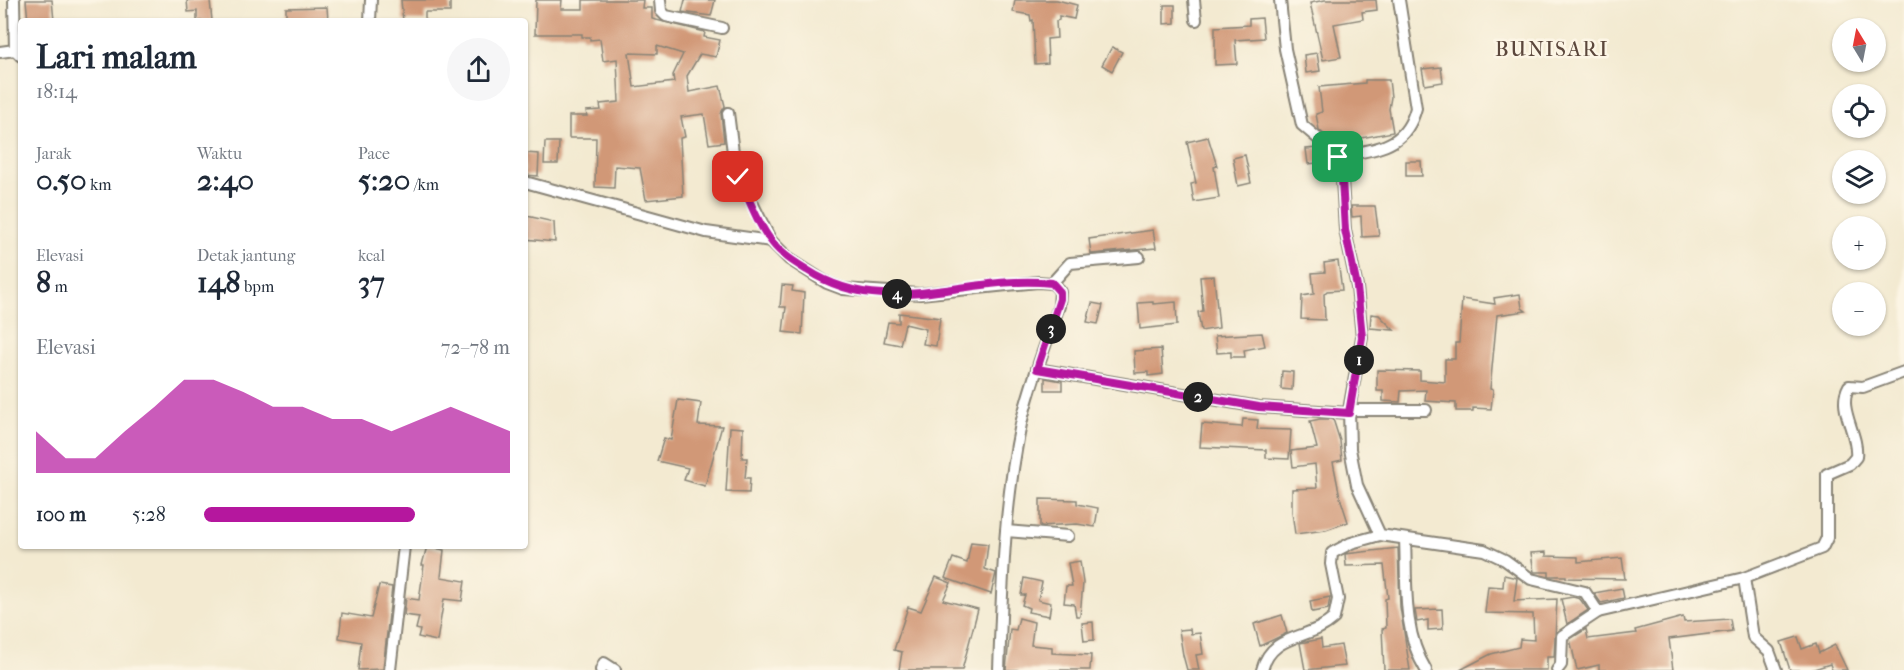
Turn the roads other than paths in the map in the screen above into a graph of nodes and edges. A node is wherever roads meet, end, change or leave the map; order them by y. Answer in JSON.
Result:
{"nodes":[{"id":1,"x":15,"y":0,"type":"edge"},
{"id":2,"x":371,"y":0,"type":"edge"},
{"id":3,"x":660,"y":0,"type":"edge"},
{"id":4,"x":1194,"y":0,"type":"edge"},
{"id":5,"x":1280,"y":0,"type":"edge"},
{"id":6,"x":1399,"y":0,"type":"edge"},
{"id":7,"x":370,"y":18,"type":"edge"},
{"id":8,"x":1196,"y":20,"type":"dead end"},
{"id":9,"x":723,"y":28,"type":"dead end"},
{"id":10,"x":0,"y":52,"type":"edge"},
{"id":11,"x":18,"y":53,"type":"edge"},
{"id":12,"x":728,"y":113,"type":"dead end"},
{"id":13,"x":1338,"y":157,"type":"junction"},
{"id":14,"x":528,"y":183,"type":"edge"},
{"id":15,"x":771,"y":241,"type":"junction"},
{"id":16,"x":1139,"y":257,"type":"dead end"},
{"id":17,"x":1052,"y":283,"type":"junction"},
{"id":18,"x":1037,"y":369,"type":"junction"},
{"id":19,"x":1904,"y":372,"type":"edge"},
{"id":20,"x":1426,"y":410,"type":"dead end"},
{"id":21,"x":1349,"y":412,"type":"junction"},
{"id":22,"x":1006,"y":531,"type":"junction"},
{"id":23,"x":1380,"y":535,"type":"junction"},
{"id":24,"x":1068,"y":536,"type":"dead end"},
{"id":25,"x":1405,"y":538,"type":"junction"},
{"id":26,"x":404,"y":549,"type":"edge"},
{"id":27,"x":1744,"y":578,"type":"junction"},
{"id":28,"x":1598,"y":612,"type":"junction"},
{"id":29,"x":390,"y":670,"type":"edge"},
{"id":30,"x":601,"y":670,"type":"edge"},
{"id":31,"x":615,"y":670,"type":"edge"},
{"id":32,"x":999,"y":670,"type":"edge"},
{"id":33,"x":1262,"y":670,"type":"edge"},
{"id":34,"x":1426,"y":670,"type":"edge"},
{"id":35,"x":1557,"y":670,"type":"edge"},
{"id":36,"x":1776,"y":670,"type":"edge"}],
"edges":[{"from":1,"to":11,"type":"street"},
{"from":2,"to":7,"type":"street"},
{"from":3,"to":9,"type":"street"},
{"from":4,"to":8,"type":"street"},
{"from":5,"to":13,"type":"street"},
{"from":6,"to":13,"type":"street"},
{"from":10,"to":11,"type":"street"},
{"from":12,"to":15,"type":"street"},
{"from":13,"to":21,"type":"street"},
{"from":14,"to":15,"type":"street"},
{"from":15,"to":17,"type":"street"},
{"from":16,"to":17,"type":"street"},
{"from":17,"to":18,"type":"street"},
{"from":18,"to":21,"type":"street"},
{"from":18,"to":22,"type":"street"},
{"from":19,"to":27,"type":"street"},
{"from":20,"to":21,"type":"street"},
{"from":21,"to":23,"type":"street"},
{"from":22,"to":24,"type":"street"},
{"from":22,"to":32,"type":"street"},
{"from":23,"to":25,"type":"street"},
{"from":23,"to":33,"type":"street"},
{"from":25,"to":28,"type":"street"},
{"from":25,"to":34,"type":"street"},
{"from":26,"to":29,"type":"street"},
{"from":27,"to":28,"type":"street"},
{"from":27,"to":36,"type":"street"},
{"from":28,"to":35,"type":"street"},
{"from":30,"to":31,"type":"street"}]}
